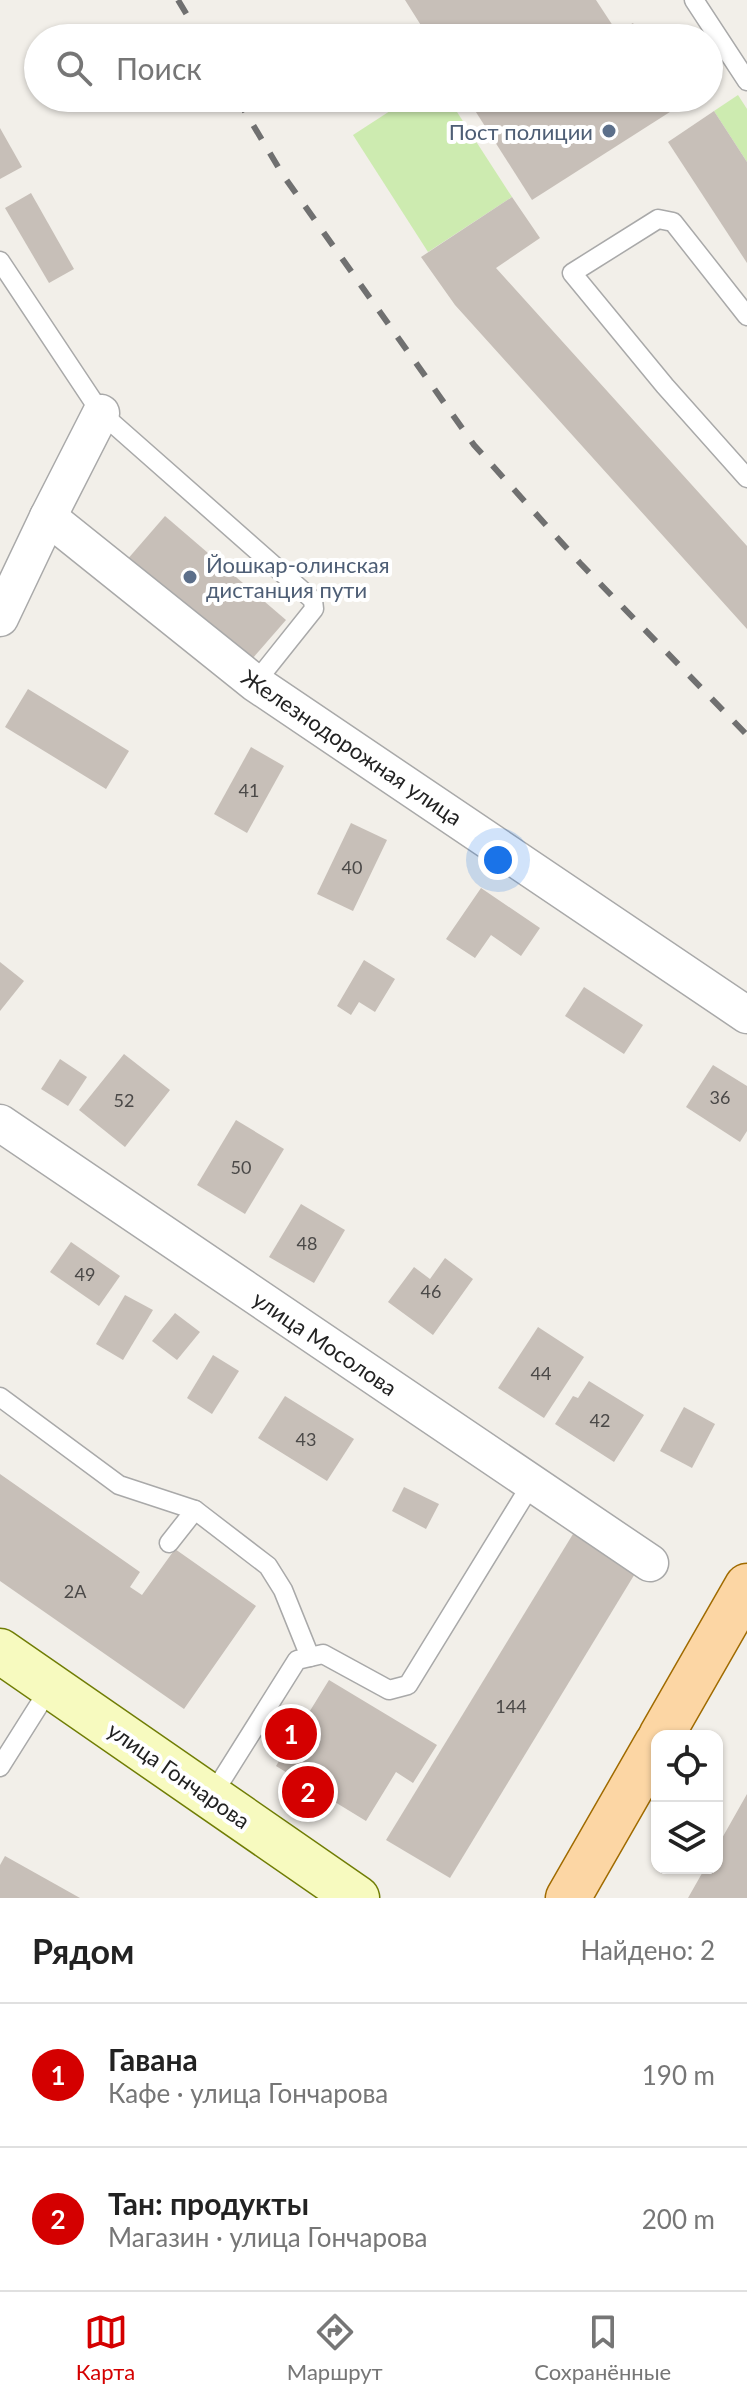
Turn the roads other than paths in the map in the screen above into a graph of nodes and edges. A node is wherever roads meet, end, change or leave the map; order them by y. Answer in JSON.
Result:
{"nodes":[{"id":1,"x":694,"y":0,"type":"edge"},
{"id":2,"x":710,"y":24,"type":"edge"},
{"id":3,"x":723,"y":44,"type":"edge"},
{"id":4,"x":747,"y":81,"type":"edge"},
{"id":5,"x":0,"y":261,"type":"edge"},
{"id":6,"x":747,"y":316,"type":"edge"},
{"id":7,"x":101,"y":413,"type":"junction"},
{"id":8,"x":747,"y":478,"type":"edge"},
{"id":9,"x":48,"y":517,"type":"junction"},
{"id":10,"x":0,"y":618,"type":"edge"},
{"id":11,"x":255,"y":683,"type":"junction"},
{"id":12,"x":747,"y":1015,"type":"edge"},
{"id":13,"x":0,"y":1123,"type":"edge"},
{"id":14,"x":0,"y":1397,"type":"edge"},
{"id":15,"x":532,"y":1483,"type":"junction"},
{"id":16,"x":195,"y":1510,"type":"junction"},
{"id":17,"x":169,"y":1543,"type":"dead end"},
{"id":18,"x":650,"y":1563,"type":"dead end"},
{"id":19,"x":747,"y":1586,"type":"edge"},
{"id":20,"x":0,"y":1651,"type":"edge"},
{"id":21,"x":310,"y":1657,"type":"junction"},
{"id":22,"x":51,"y":1686,"type":"junction"},
{"id":23,"x":664,"y":1730,"type":"edge"},
{"id":24,"x":651,"y":1753,"type":"edge"},
{"id":25,"x":0,"y":1767,"type":"edge"},
{"id":26,"x":211,"y":1797,"type":"junction"},
{"id":27,"x":357,"y":1898,"type":"edge"},
{"id":28,"x":568,"y":1898,"type":"edge"}],
"edges":[{"from":1,"to":2,"type":"lane"},
{"from":3,"to":4,"type":"lane"},
{"from":5,"to":7,"type":"lane"},
{"from":6,"to":8,"type":"lane"},
{"from":7,"to":9,"type":"street"},
{"from":7,"to":11,"type":"lane"},
{"from":9,"to":10,"type":"street"},
{"from":9,"to":11,"type":"street","name":"Железнодорожная улица"},
{"from":11,"to":12,"type":"street","name":"Железнодорожная улица"},
{"from":13,"to":15,"type":"street","name":"улица Мосолова"},
{"from":14,"to":16,"type":"lane"},
{"from":15,"to":18,"type":"street","name":"улица Мосолова"},
{"from":15,"to":21,"type":"lane"},
{"from":16,"to":17,"type":"lane"},
{"from":16,"to":21,"type":"lane"},
{"from":19,"to":23,"type":"main road"},
{"from":20,"to":22,"type":"street","name":"улица Гончарова"},
{"from":21,"to":26,"type":"lane"},
{"from":22,"to":25,"type":"lane"},
{"from":22,"to":26,"type":"street","name":"улица Гончарова"},
{"from":24,"to":28,"type":"main road"},
{"from":26,"to":27,"type":"street","name":"улица Гончарова"}]}
